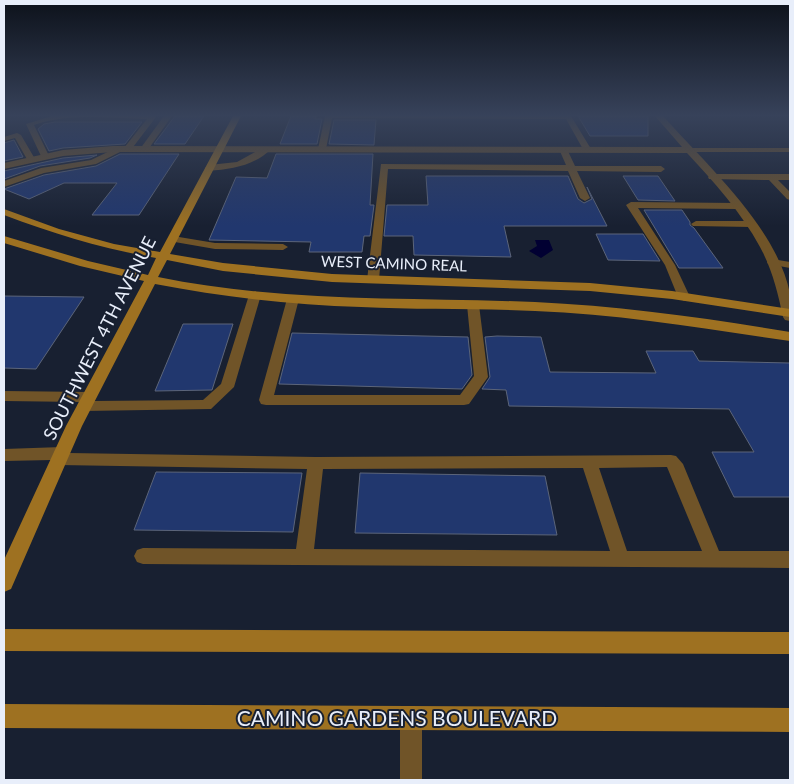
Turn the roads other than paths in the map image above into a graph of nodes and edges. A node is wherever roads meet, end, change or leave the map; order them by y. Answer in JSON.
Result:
{"nodes":[{"id":1,"x":27,"y":153,"type":"edge"},
{"id":2,"x":43,"y":153,"type":"edge"},
{"id":3,"x":69,"y":153,"type":"edge"},
{"id":4,"x":115,"y":153,"type":"edge"},
{"id":5,"x":216,"y":153,"type":"edge"},
{"id":6,"x":262,"y":153,"type":"edge"},
{"id":7,"x":565,"y":153,"type":"edge"},
{"id":8,"x":690,"y":153,"type":"edge"},
{"id":9,"x":45,"y":156,"type":"junction"},
{"id":10,"x":31,"y":159,"type":"junction"},
{"id":11,"x":4,"y":166,"type":"edge"},
{"id":12,"x":209,"y":168,"type":"junction"},
{"id":13,"x":572,"y":168,"type":"junction"},
{"id":14,"x":661,"y":169,"type":"dead end"},
{"id":15,"x":712,"y":177,"type":"junction"},
{"id":16,"x":770,"y":177,"type":"junction"},
{"id":17,"x":790,"y":178,"type":"edge"},
{"id":18,"x":4,"y":184,"type":"edge"},
{"id":19,"x":790,"y":197,"type":"edge"},
{"id":20,"x":585,"y":198,"type":"dead end"},
{"id":21,"x":737,"y":206,"type":"junction"},
{"id":22,"x":4,"y":212,"type":"edge"},
{"id":23,"x":696,"y":224,"type":"dead end"},
{"id":24,"x":751,"y":224,"type":"junction"},
{"id":25,"x":4,"y":239,"type":"edge"},
{"id":26,"x":173,"y":240,"type":"junction"},
{"id":27,"x":283,"y":247,"type":"dead end"},
{"id":28,"x":163,"y":258,"type":"junction"},
{"id":29,"x":772,"y":262,"type":"junction"},
{"id":30,"x":790,"y":265,"type":"edge"},
{"id":31,"x":152,"y":280,"type":"junction"},
{"id":32,"x":373,"y":280,"type":"junction"},
{"id":33,"x":255,"y":295,"type":"junction"},
{"id":34,"x":684,"y":297,"type":"junction"},
{"id":35,"x":293,"y":299,"type":"junction"},
{"id":36,"x":473,"y":305,"type":"junction"},
{"id":37,"x":790,"y":314,"type":"edge"},
{"id":38,"x":790,"y":337,"type":"edge"},
{"id":39,"x":4,"y":396,"type":"edge"},
{"id":40,"x":87,"y":402,"type":"junction"},
{"id":41,"x":4,"y":455,"type":"edge"},
{"id":42,"x":60,"y":456,"type":"junction"},
{"id":43,"x":589,"y":461,"type":"junction"},
{"id":44,"x":316,"y":463,"type":"junction"},
{"id":45,"x":143,"y":556,"type":"dead end"},
{"id":46,"x":304,"y":557,"type":"junction"},
{"id":47,"x":621,"y":560,"type":"junction"},
{"id":48,"x":714,"y":560,"type":"junction"},
{"id":49,"x":790,"y":560,"type":"edge"},
{"id":50,"x":4,"y":582,"type":"edge"},
{"id":51,"x":4,"y":640,"type":"edge"},
{"id":52,"x":790,"y":643,"type":"edge"},
{"id":53,"x":4,"y":716,"type":"edge"},
{"id":54,"x":411,"y":717,"type":"junction"},
{"id":55,"x":790,"y":720,"type":"edge"},
{"id":56,"x":411,"y":780,"type":"edge"}],
"edges":[{"from":1,"to":10,"type":"lane"},
{"from":2,"to":9,"type":"lane"},
{"from":3,"to":9,"type":"street"},
{"from":4,"to":18,"type":"lane"},
{"from":5,"to":12,"type":"street","name":"SOUTHWEST 4TH AVENUE"},
{"from":6,"to":12,"type":"lane"},
{"from":7,"to":13,"type":"lane"},
{"from":8,"to":15,"type":"street"},
{"from":9,"to":10,"type":"street"},
{"from":10,"to":11,"type":"street"},
{"from":12,"to":26,"type":"street","name":"SOUTHWEST 4TH AVENUE"},
{"from":13,"to":14,"type":"lane"},
{"from":13,"to":20,"type":"lane"},
{"from":13,"to":32,"type":"lane"},
{"from":15,"to":16,"type":"lane"},
{"from":15,"to":21,"type":"street"},
{"from":16,"to":17,"type":"lane"},
{"from":16,"to":19,"type":"lane"},
{"from":21,"to":24,"type":"street"},
{"from":21,"to":34,"type":"lane"},
{"from":22,"to":28,"type":"street","name":"WEST CAMINO REAL"},
{"from":23,"to":24,"type":"lane"},
{"from":24,"to":29,"type":"street"},
{"from":25,"to":31,"type":"street"},
{"from":26,"to":27,"type":"lane"},
{"from":26,"to":28,"type":"street","name":"SOUTHWEST 4TH AVENUE"},
{"from":28,"to":31,"type":"street","name":"SOUTHWEST 4TH AVENUE"},
{"from":28,"to":32,"type":"street","name":"WEST CAMINO REAL"},
{"from":29,"to":30,"type":"lane"},
{"from":29,"to":37,"type":"street"},
{"from":31,"to":33,"type":"street"},
{"from":31,"to":40,"type":"street","name":"SOUTHWEST 4TH AVENUE"},
{"from":32,"to":34,"type":"street","name":"WEST CAMINO REAL"},
{"from":33,"to":35,"type":"street"},
{"from":33,"to":40,"type":"lane"},
{"from":34,"to":37,"type":"street","name":"WEST CAMINO REAL"},
{"from":35,"to":36,"type":"street"},
{"from":35,"to":36,"type":"lane"},
{"from":36,"to":38,"type":"street"},
{"from":39,"to":40,"type":"lane"},
{"from":40,"to":42,"type":"street","name":"SOUTHWEST 4TH AVENUE"},
{"from":41,"to":42,"type":"lane"},
{"from":42,"to":44,"type":"lane"},
{"from":42,"to":50,"type":"street","name":"SOUTHWEST 4TH AVENUE"},
{"from":43,"to":44,"type":"lane"},
{"from":43,"to":47,"type":"lane"},
{"from":43,"to":48,"type":"lane"},
{"from":44,"to":46,"type":"lane"},
{"from":45,"to":46,"type":"lane"},
{"from":46,"to":47,"type":"lane"},
{"from":47,"to":48,"type":"lane"},
{"from":48,"to":49,"type":"lane"},
{"from":51,"to":52,"type":"street"},
{"from":53,"to":54,"type":"street","name":"CAMINO GARDENS BOULEVARD"},
{"from":54,"to":55,"type":"street","name":"CAMINO GARDENS BOULEVARD"},
{"from":54,"to":56,"type":"lane"}]}
